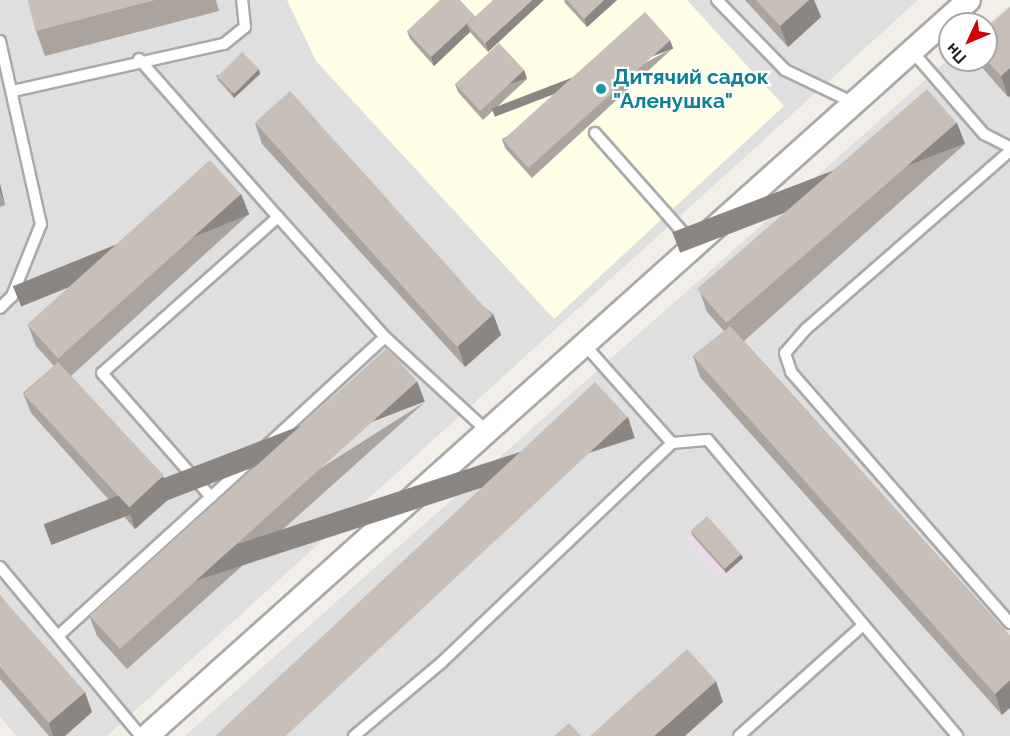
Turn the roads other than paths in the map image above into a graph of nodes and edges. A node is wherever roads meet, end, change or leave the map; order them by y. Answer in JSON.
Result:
{"nodes":[{"id":1,"x":242,"y":0,"type":"edge"},
{"id":2,"x":717,"y":0,"type":"edge"},
{"id":3,"x":969,"y":0,"type":"edge"},
{"id":4,"x":0,"y":41,"type":"edge"},
{"id":5,"x":912,"y":51,"type":"junction"},
{"id":6,"x":139,"y":59,"type":"junction"},
{"id":7,"x":13,"y":91,"type":"junction"},
{"id":8,"x":854,"y":103,"type":"junction"},
{"id":9,"x":596,"y":133,"type":"dead end"},
{"id":10,"x":1010,"y":149,"type":"edge"},
{"id":11,"x":278,"y":217,"type":"junction"},
{"id":12,"x":694,"y":245,"type":"junction"},
{"id":13,"x":0,"y":308,"type":"edge"},
{"id":14,"x":385,"y":337,"type":"junction"},
{"id":15,"x":584,"y":345,"type":"junction"},
{"id":16,"x":487,"y":432,"type":"junction"},
{"id":17,"x":672,"y":443,"type":"junction"},
{"id":18,"x":211,"y":497,"type":"junction"},
{"id":19,"x":0,"y":567,"type":"edge"},
{"id":20,"x":1010,"y":623,"type":"edge"},
{"id":21,"x":863,"y":624,"type":"junction"},
{"id":22,"x":58,"y":636,"type":"junction"},
{"id":23,"x":141,"y":736,"type":"edge"},
{"id":24,"x":147,"y":736,"type":"edge"},
{"id":25,"x":354,"y":736,"type":"edge"},
{"id":26,"x":739,"y":736,"type":"edge"},
{"id":27,"x":957,"y":736,"type":"edge"}],
"edges":[{"from":1,"to":6,"type":"lane"},
{"from":2,"to":8,"type":"lane"},
{"from":3,"to":5,"type":"street"},
{"from":4,"to":7,"type":"lane"},
{"from":5,"to":8,"type":"street"},
{"from":5,"to":10,"type":"lane"},
{"from":6,"to":7,"type":"lane"},
{"from":6,"to":11,"type":"lane"},
{"from":7,"to":13,"type":"lane"},
{"from":8,"to":12,"type":"street"},
{"from":9,"to":12,"type":"lane"},
{"from":10,"to":20,"type":"lane"},
{"from":11,"to":14,"type":"lane"},
{"from":11,"to":18,"type":"lane"},
{"from":12,"to":15,"type":"street"},
{"from":14,"to":16,"type":"lane"},
{"from":14,"to":18,"type":"lane"},
{"from":15,"to":16,"type":"street"},
{"from":15,"to":17,"type":"lane"},
{"from":16,"to":24,"type":"street"},
{"from":17,"to":21,"type":"lane"},
{"from":17,"to":25,"type":"lane"},
{"from":18,"to":22,"type":"lane"},
{"from":19,"to":22,"type":"lane"},
{"from":21,"to":26,"type":"lane"},
{"from":21,"to":27,"type":"lane"},
{"from":22,"to":23,"type":"lane"}]}
